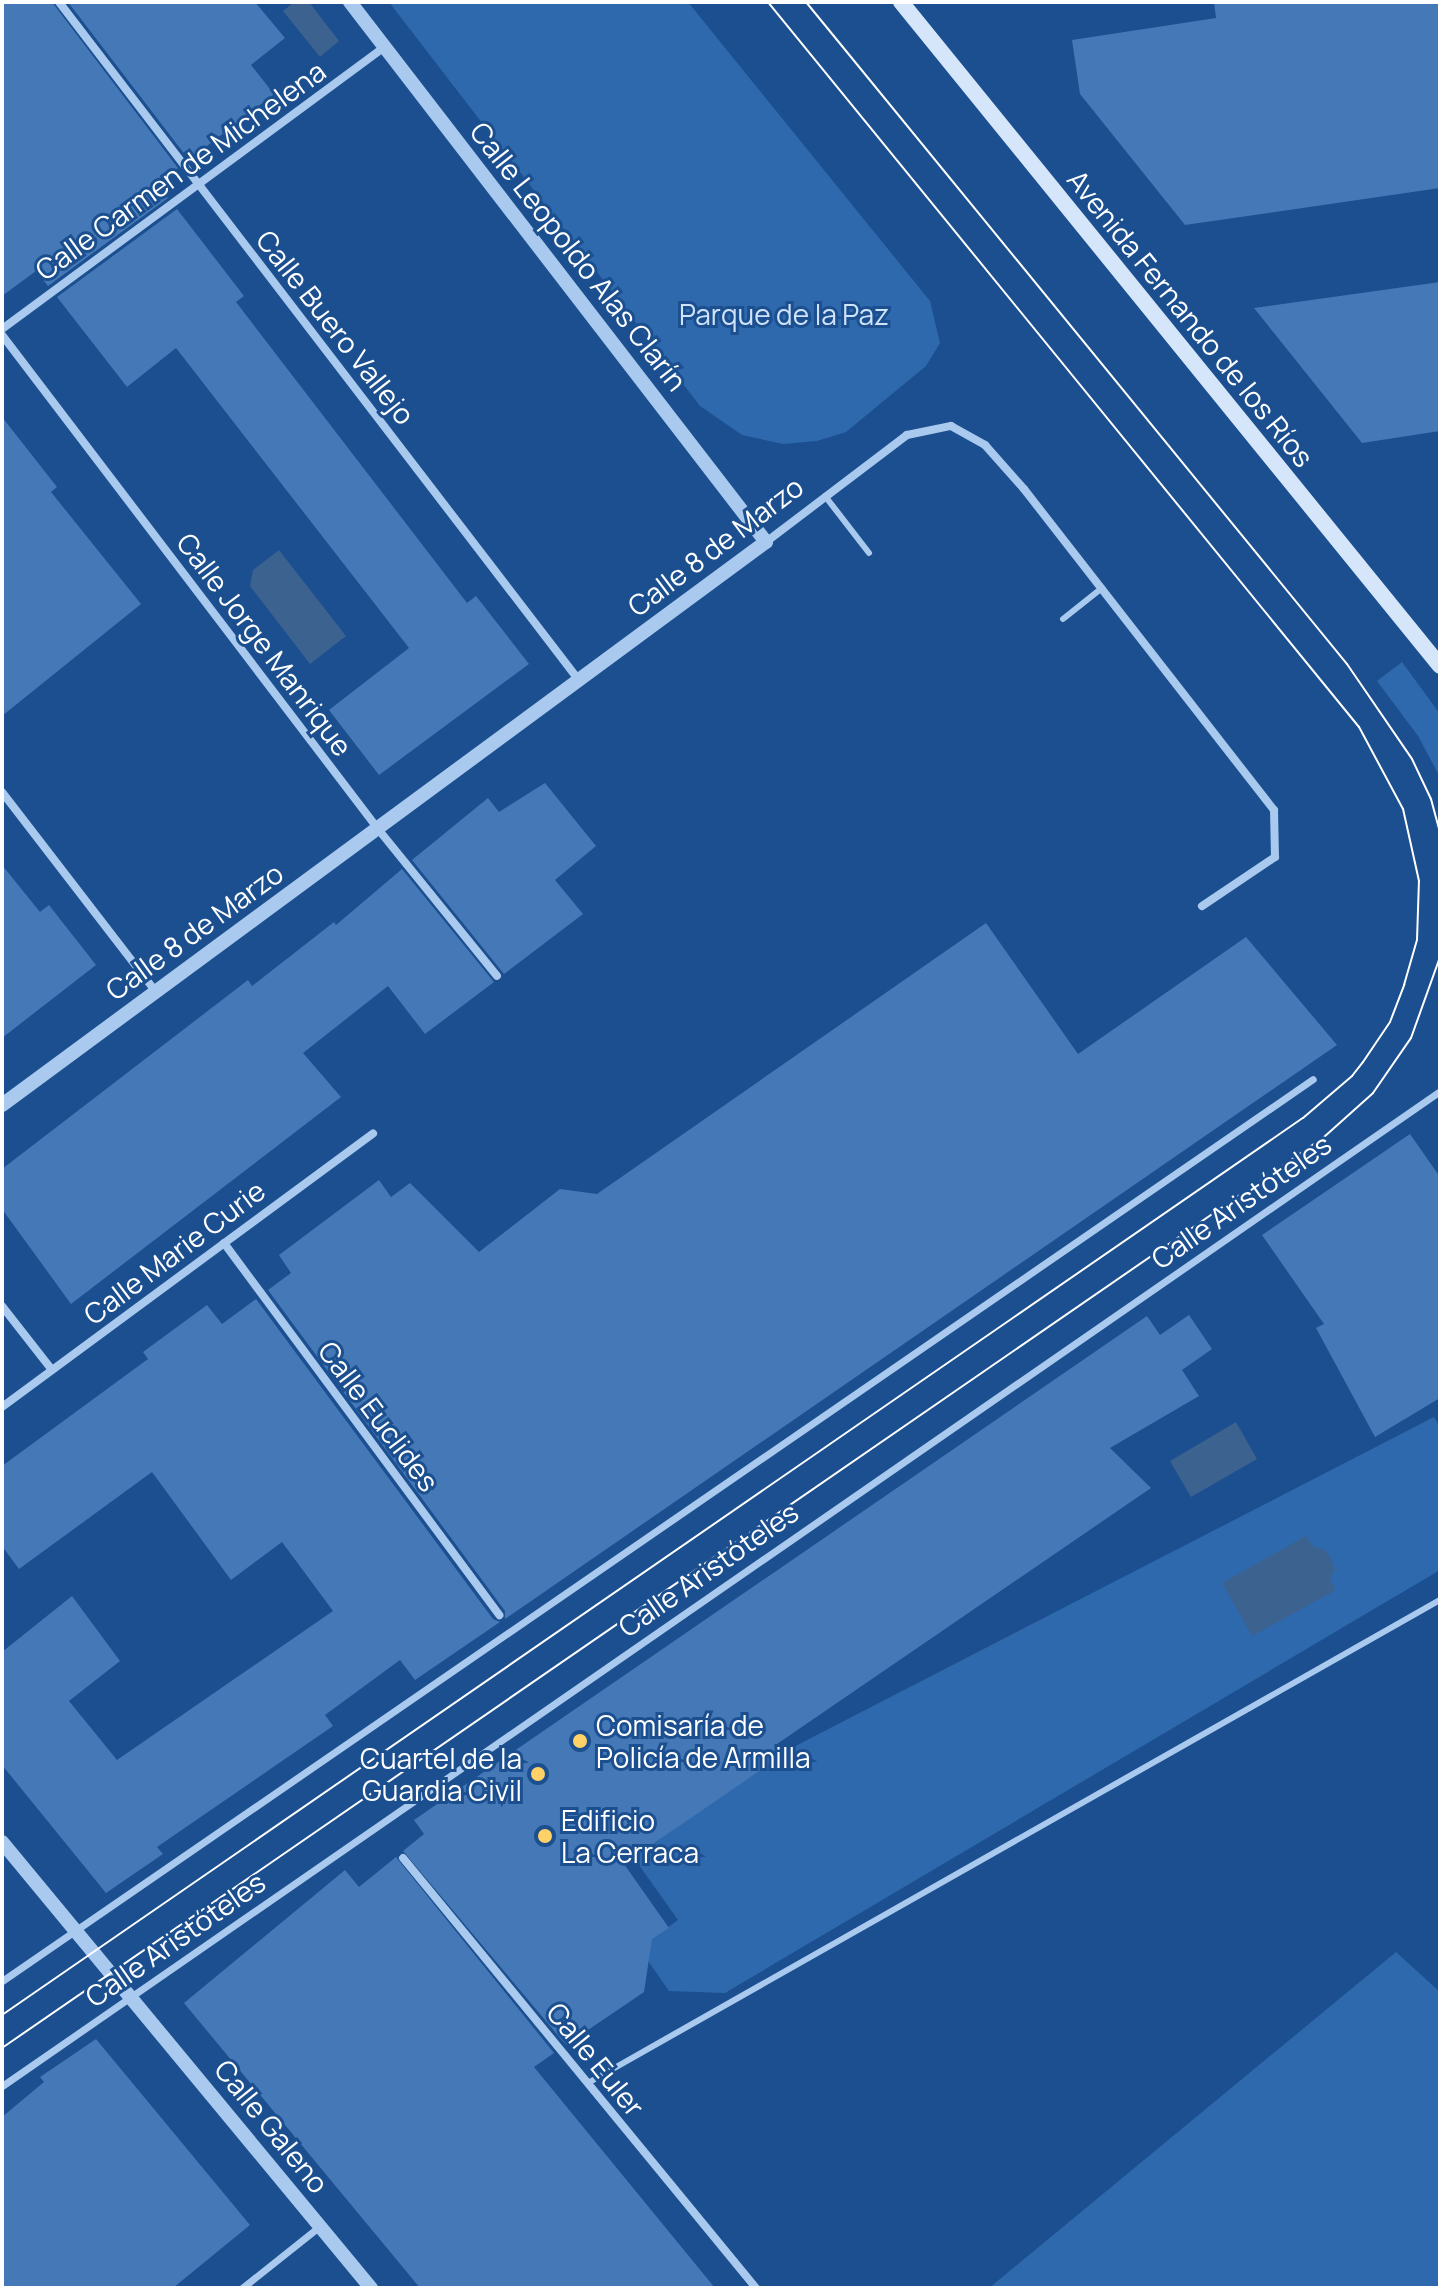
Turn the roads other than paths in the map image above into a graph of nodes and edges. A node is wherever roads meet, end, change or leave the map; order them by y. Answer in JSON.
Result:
{"nodes":[{"id":1,"x":59,"y":2,"type":"edge"},
{"id":2,"x":350,"y":2,"type":"edge"},
{"id":3,"x":901,"y":2,"type":"edge"},
{"id":4,"x":385,"y":47,"type":"junction"},
{"id":5,"x":198,"y":184,"type":"junction"},
{"id":6,"x":2,"y":329,"type":"edge"},
{"id":7,"x":2,"y":335,"type":"edge"},
{"id":8,"x":825,"y":496,"type":"junction"},
{"id":9,"x":766,"y":542,"type":"junction"},
{"id":10,"x":869,"y":553,"type":"dead end"},
{"id":11,"x":1102,"y":588,"type":"junction"},
{"id":12,"x":1063,"y":619,"type":"dead end"},
{"id":13,"x":1440,"y":666,"type":"edge"},
{"id":14,"x":578,"y":679,"type":"junction"},
{"id":15,"x":2,"y":792,"type":"edge"},
{"id":16,"x":378,"y":829,"type":"junction"},
{"id":17,"x":1202,"y":906,"type":"dead end"},
{"id":18,"x":497,"y":976,"type":"dead end"},
{"id":19,"x":155,"y":991,"type":"junction"},
{"id":20,"x":1313,"y":1079,"type":"dead end"},
{"id":21,"x":1440,"y":1091,"type":"edge"},
{"id":22,"x":2,"y":1105,"type":"edge"},
{"id":23,"x":373,"y":1133,"type":"dead end"},
{"id":24,"x":224,"y":1243,"type":"junction"},
{"id":25,"x":2,"y":1306,"type":"edge"},
{"id":26,"x":52,"y":1370,"type":"junction"},
{"id":27,"x":2,"y":1407,"type":"edge"},
{"id":28,"x":1440,"y":1600,"type":"edge"},
{"id":29,"x":499,"y":1615,"type":"dead end"},
{"id":30,"x":2,"y":1842,"type":"edge"},
{"id":31,"x":403,"y":1858,"type":"dead end"},
{"id":32,"x":76,"y":1931,"type":"junction"},
{"id":33,"x":2,"y":1981,"type":"edge"},
{"id":34,"x":132,"y":1996,"type":"junction"},
{"id":35,"x":588,"y":2083,"type":"junction"},
{"id":36,"x":2,"y":2086,"type":"edge"},
{"id":37,"x":320,"y":2226,"type":"junction"},
{"id":38,"x":242,"y":2288,"type":"edge"},
{"id":39,"x":371,"y":2288,"type":"edge"},
{"id":40,"x":756,"y":2288,"type":"edge"}],
"edges":[{"from":1,"to":5,"type":"street","name":"Calle Buero Vallejo"},
{"from":2,"to":4,"type":"street","name":"Calle Leopoldo Alas Clarín"},
{"from":3,"to":13,"type":"main road","name":"Avenida Fernando de los Ríos"},
{"from":4,"to":5,"type":"street","name":"Calle Carmen de Michelena"},
{"from":4,"to":9,"type":"street","name":"Calle Leopoldo Alas Clarín"},
{"from":5,"to":6,"type":"street","name":"Calle Carmen de Michelena"},
{"from":5,"to":14,"type":"street","name":"Calle Buero Vallejo"},
{"from":7,"to":16,"type":"street","name":"Calle Jorge Manrique"},
{"from":8,"to":9,"type":"street","name":"Calle 8 de Marzo"},
{"from":8,"to":10,"type":"lane"},
{"from":8,"to":11,"type":"street","name":"Calle 8 de Marzo"},
{"from":9,"to":14,"type":"street","name":"Calle 8 de Marzo"},
{"from":11,"to":12,"type":"lane"},
{"from":11,"to":17,"type":"street","name":"Calle 8 de Marzo"},
{"from":14,"to":16,"type":"street","name":"Calle 8 de Marzo"},
{"from":15,"to":19,"type":"street"},
{"from":16,"to":18,"type":"street","name":"Calle Jorge Manrique"},
{"from":16,"to":19,"type":"street","name":"Calle 8 de Marzo"},
{"from":19,"to":22,"type":"street","name":"Calle 8 de Marzo"},
{"from":20,"to":32,"type":"street"},
{"from":21,"to":34,"type":"street","name":"Calle Aristóteles"},
{"from":23,"to":24,"type":"street","name":"Calle Marie Curie"},
{"from":24,"to":26,"type":"street","name":"Calle Marie Curie"},
{"from":24,"to":29,"type":"street","name":"Calle Euclides"},
{"from":25,"to":26,"type":"street"},
{"from":26,"to":27,"type":"street","name":"Calle Marie Curie"},
{"from":28,"to":35,"type":"lane"},
{"from":30,"to":32,"type":"street","name":"Calle Galeno"},
{"from":31,"to":35,"type":"street","name":"Calle Euler"},
{"from":32,"to":33,"type":"street"},
{"from":32,"to":34,"type":"street","name":"Calle Galeno"},
{"from":34,"to":36,"type":"street","name":"Calle Aristóteles"},
{"from":34,"to":37,"type":"street","name":"Calle Galeno"},
{"from":35,"to":40,"type":"street","name":"Calle Euler"},
{"from":37,"to":38,"type":"street"},
{"from":37,"to":39,"type":"street","name":"Calle Galeno"}]}
